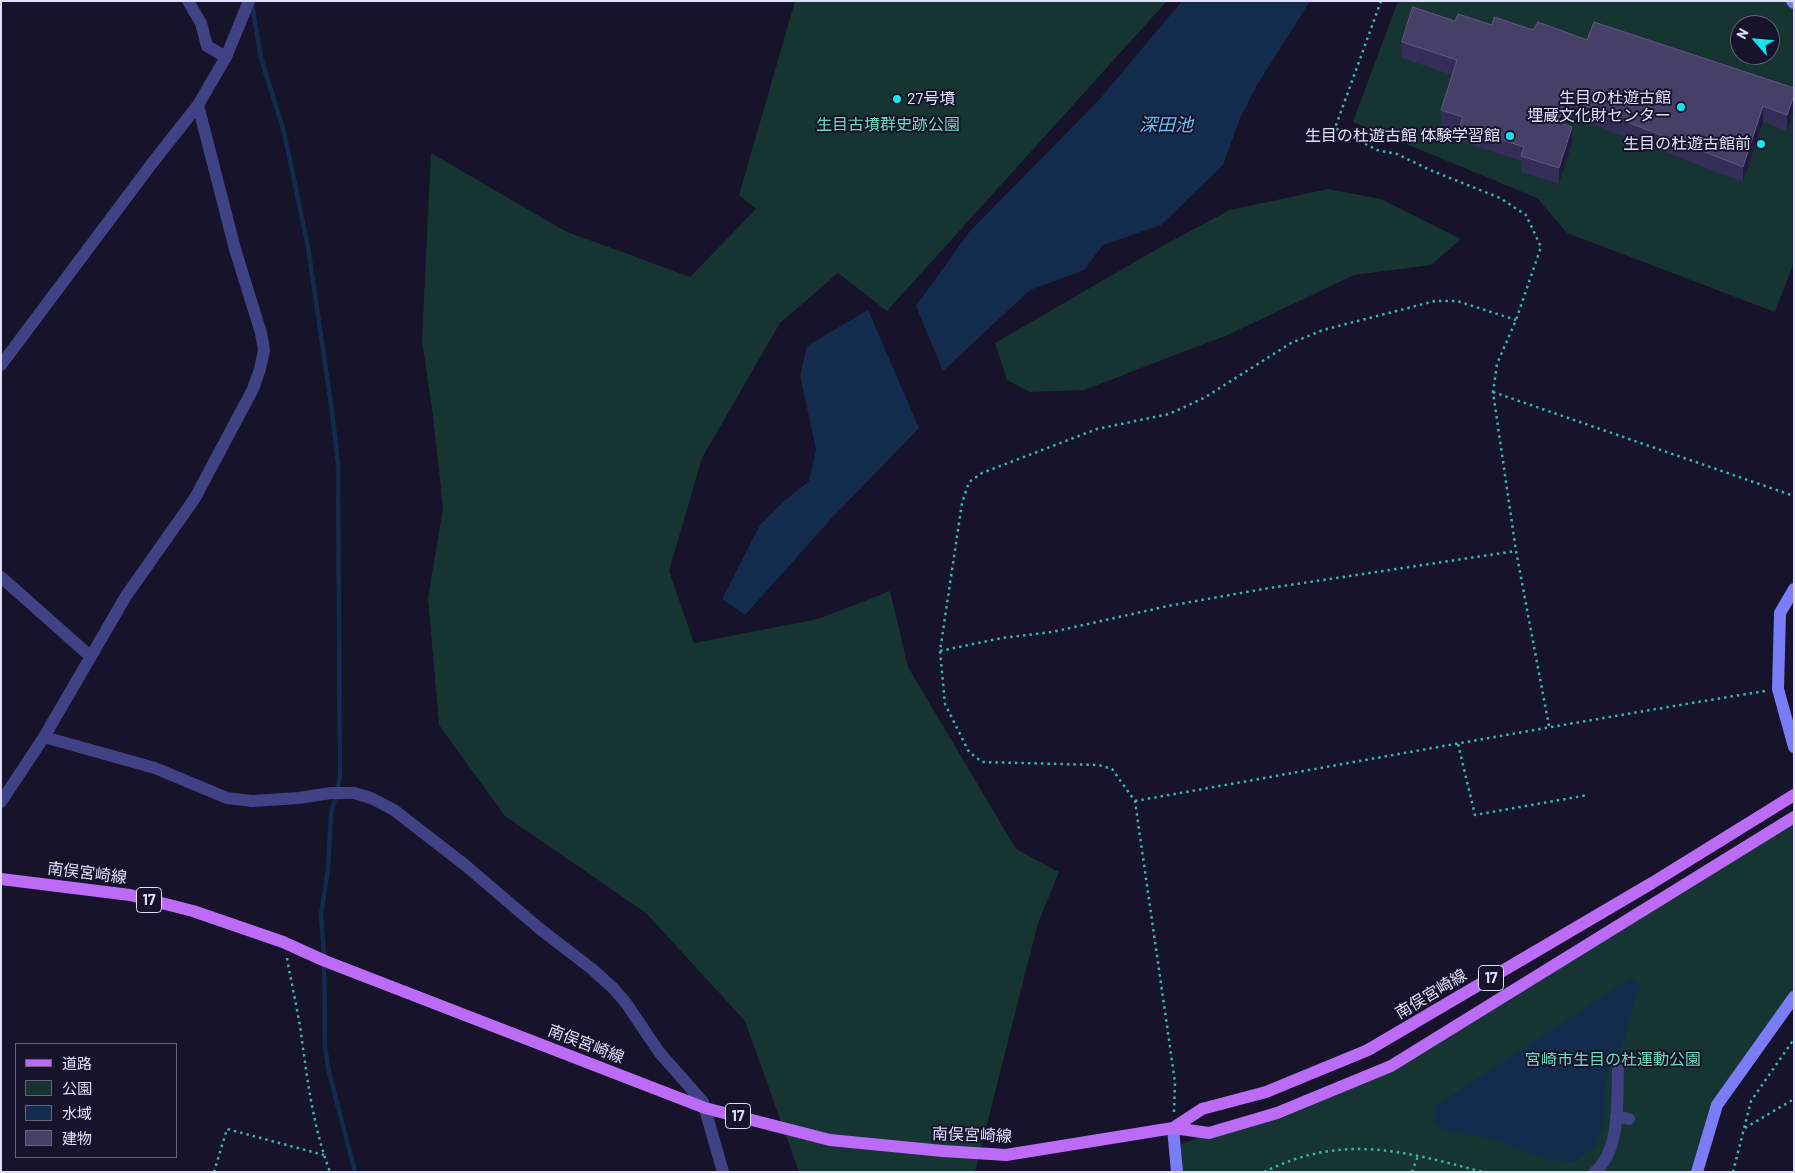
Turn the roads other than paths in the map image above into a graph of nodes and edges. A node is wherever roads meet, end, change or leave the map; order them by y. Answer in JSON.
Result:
{"nodes":[{"id":1,"x":188,"y":1,"type":"edge"},
{"id":2,"x":249,"y":1,"type":"edge"},
{"id":3,"x":226,"y":57,"type":"junction"},
{"id":4,"x":198,"y":105,"type":"junction"},
{"id":5,"x":1,"y":365,"type":"edge"},
{"id":6,"x":1,"y":578,"type":"edge"},
{"id":7,"x":1794,"y":589,"type":"edge"},
{"id":8,"x":90,"y":656,"type":"junction"},
{"id":9,"x":44,"y":737,"type":"junction"},
{"id":10,"x":1794,"y":747,"type":"edge"},
{"id":11,"x":1794,"y":795,"type":"edge"},
{"id":12,"x":1,"y":802,"type":"edge"},
{"id":13,"x":1794,"y":817,"type":"edge"},
{"id":14,"x":1,"y":879,"type":"edge"},
{"id":15,"x":1794,"y":997,"type":"edge"},
{"id":16,"x":1618,"y":1067,"type":"dead end"},
{"id":17,"x":705,"y":1108,"type":"junction"},
{"id":18,"x":1616,"y":1116,"type":"junction"},
{"id":19,"x":1630,"y":1119,"type":"dead end"},
{"id":20,"x":1174,"y":1128,"type":"junction"},
{"id":21,"x":724,"y":1172,"type":"edge"},
{"id":22,"x":1177,"y":1172,"type":"edge"},
{"id":23,"x":1595,"y":1172,"type":"edge"},
{"id":24,"x":1697,"y":1172,"type":"edge"}],
"edges":[{"from":1,"to":3,"type":"street"},
{"from":2,"to":3,"type":"street"},
{"from":3,"to":4,"type":"street"},
{"from":4,"to":5,"type":"street"},
{"from":4,"to":8,"type":"street"},
{"from":6,"to":8,"type":"street"},
{"from":7,"to":10,"type":"street"},
{"from":8,"to":9,"type":"street"},
{"from":9,"to":12,"type":"street"},
{"from":9,"to":17,"type":"street"},
{"from":11,"to":20,"type":"main road","name":"南俣宮崎線","number":"17"},
{"from":13,"to":20,"type":"main road","name":"南俣宮崎線","number":"17"},
{"from":14,"to":17,"type":"main road","name":"南俣宮崎線","number":"17"},
{"from":15,"to":24,"type":"street"},
{"from":16,"to":18,"type":"street"},
{"from":17,"to":20,"type":"main road","name":"南俣宮崎線","number":"17"},
{"from":17,"to":21,"type":"street"},
{"from":18,"to":19,"type":"street"},
{"from":18,"to":23,"type":"street"},
{"from":20,"to":22,"type":"street"}]}
